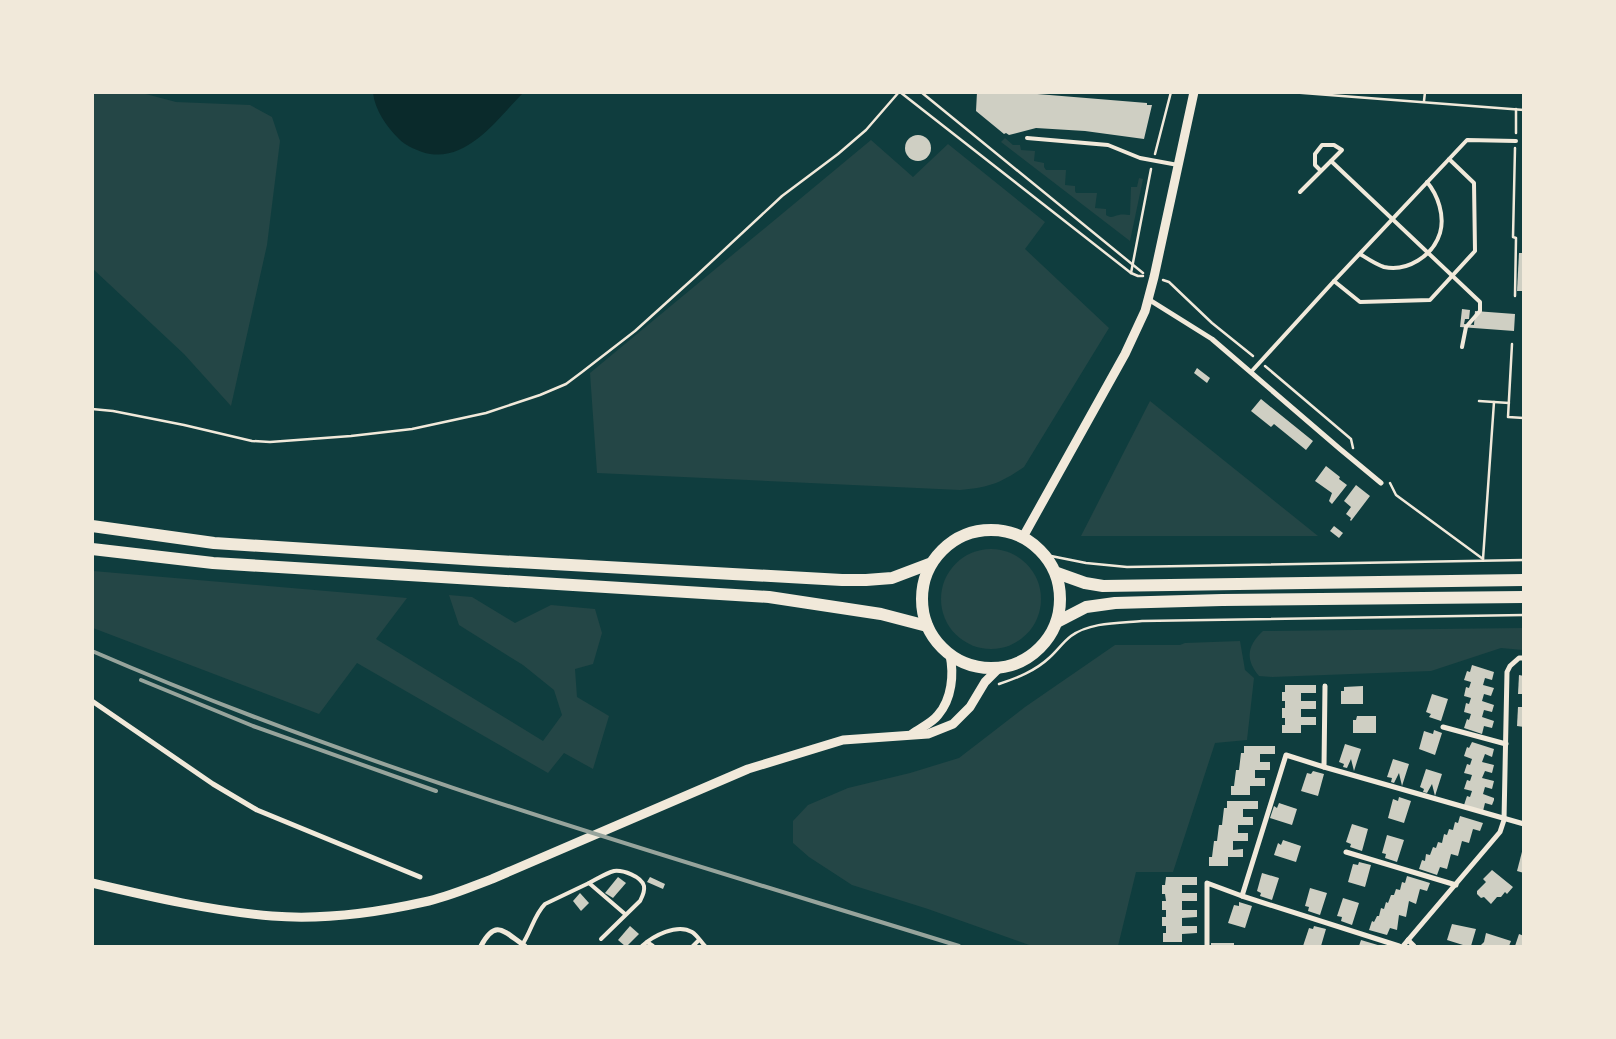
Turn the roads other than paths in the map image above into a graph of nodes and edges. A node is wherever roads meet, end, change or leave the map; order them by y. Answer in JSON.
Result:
{"nodes":[{"id":1,"x":1194,"y":92,"type":"edge"},
{"id":2,"x":1027,"y":138,"type":"dead end"},
{"id":3,"x":1516,"y":141,"type":"road end"},
{"id":4,"x":1449,"y":159,"type":"junction"},
{"id":5,"x":1331,"y":161,"type":"junction"},
{"id":6,"x":1178,"y":165,"type":"junction"},
{"id":7,"x":1321,"y":171,"type":"junction"},
{"id":8,"x":1427,"y":182,"type":"junction"},
{"id":9,"x":1300,"y":192,"type":"dead end"},
{"id":10,"x":1393,"y":219,"type":"junction"},
{"id":11,"x":1428,"y":252,"type":"junction"},
{"id":12,"x":1360,"y":254,"type":"junction"},
{"id":13,"x":1452,"y":276,"type":"junction"},
{"id":14,"x":1334,"y":281,"type":"junction"},
{"id":15,"x":1148,"y":299,"type":"junction"},
{"id":16,"x":1462,"y":347,"type":"dead end"},
{"id":17,"x":1251,"y":372,"type":"junction"},
{"id":18,"x":1381,"y":483,"type":"dead end"},
{"id":19,"x":92,"y":526,"type":"edge"},
{"id":20,"x":1023,"y":538,"type":"junction"},
{"id":21,"x":92,"y":548,"type":"edge"},
{"id":22,"x":929,"y":564,"type":"junction"},
{"id":23,"x":1057,"y":574,"type":"junction"},
{"id":24,"x":1524,"y":580,"type":"edge"},
{"id":25,"x":1524,"y":596,"type":"edge"},
{"id":26,"x":1057,"y":622,"type":"junction"},
{"id":27,"x":927,"y":626,"type":"junction"},
{"id":28,"x":950,"y":655,"type":"junction"},
{"id":29,"x":1521,"y":658,"type":"edge"},
{"id":30,"x":1000,"y":667,"type":"junction"},
{"id":31,"x":1325,"y":686,"type":"dead end"},
{"id":32,"x":92,"y":701,"type":"edge"},
{"id":33,"x":1443,"y":727,"type":"dead end"},
{"id":34,"x":912,"y":734,"type":"junction"},
{"id":35,"x":1506,"y":744,"type":"junction"},
{"id":36,"x":1324,"y":767,"type":"junction"},
{"id":37,"x":1504,"y":820,"type":"junction"},
{"id":38,"x":1524,"y":824,"type":"edge"},
{"id":39,"x":1346,"y":852,"type":"dead end"},
{"id":40,"x":420,"y":877,"type":"dead end"},
{"id":41,"x":92,"y":883,"type":"edge"},
{"id":42,"x":589,"y":883,"type":"junction"},
{"id":43,"x":1456,"y":885,"type":"junction"},
{"id":44,"x":1242,"y":896,"type":"junction"},
{"id":45,"x":625,"y":914,"type":"junction"},
{"id":46,"x":601,"y":939,"type":"dead end"},
{"id":47,"x":700,"y":940,"type":"junction"},
{"id":48,"x":1408,"y":940,"type":"junction"},
{"id":49,"x":647,"y":942,"type":"junction"},
{"id":50,"x":481,"y":946,"type":"edge"},
{"id":51,"x":523,"y":946,"type":"edge"},
{"id":52,"x":642,"y":946,"type":"edge"},
{"id":53,"x":653,"y":946,"type":"edge"},
{"id":54,"x":693,"y":946,"type":"edge"},
{"id":55,"x":705,"y":946,"type":"edge"},
{"id":56,"x":1207,"y":946,"type":"edge"},
{"id":57,"x":1399,"y":946,"type":"edge"},
{"id":58,"x":1403,"y":946,"type":"edge"},
{"id":59,"x":1414,"y":946,"type":"edge"}],
"edges":[{"from":1,"to":6,"type":"street"},
{"from":2,"to":6,"type":"lane"},
{"from":3,"to":4,"type":"lane"},
{"from":4,"to":8,"type":"lane"},
{"from":4,"to":13,"type":"lane"},
{"from":5,"to":7,"type":"lane"},
{"from":5,"to":7,"type":"lane"},
{"from":5,"to":10,"type":"lane"},
{"from":6,"to":15,"type":"street"},
{"from":7,"to":9,"type":"lane"},
{"from":8,"to":10,"type":"lane"},
{"from":8,"to":11,"type":"lane"},
{"from":10,"to":11,"type":"lane"},
{"from":10,"to":12,"type":"lane"},
{"from":11,"to":12,"type":"lane"},
{"from":11,"to":13,"type":"lane"},
{"from":12,"to":14,"type":"lane"},
{"from":13,"to":14,"type":"lane"},
{"from":13,"to":16,"type":"lane"},
{"from":14,"to":17,"type":"lane"},
{"from":15,"to":17,"type":"street"},
{"from":15,"to":20,"type":"street"},
{"from":17,"to":18,"type":"street"},
{"from":19,"to":22,"type":"main road"},
{"from":20,"to":22,"type":"main road"},
{"from":20,"to":23,"type":"main road"},
{"from":21,"to":27,"type":"main road"},
{"from":22,"to":27,"type":"main road"},
{"from":23,"to":24,"type":"main road"},
{"from":23,"to":26,"type":"main road"},
{"from":25,"to":26,"type":"main road"},
{"from":26,"to":30,"type":"main road"},
{"from":27,"to":28,"type":"main road"},
{"from":28,"to":30,"type":"main road"},
{"from":28,"to":34,"type":"street"},
{"from":29,"to":35,"type":"street"},
{"from":30,"to":34,"type":"street"},
{"from":31,"to":36,"type":"street"},
{"from":32,"to":40,"type":"street"},
{"from":33,"to":35,"type":"street"},
{"from":34,"to":41,"type":"street"},
{"from":35,"to":37,"type":"street"},
{"from":36,"to":37,"type":"street"},
{"from":36,"to":44,"type":"street"},
{"from":37,"to":38,"type":"street"},
{"from":37,"to":43,"type":"street"},
{"from":39,"to":43,"type":"street"},
{"from":42,"to":45,"type":"lane"},
{"from":42,"to":45,"type":"lane"},
{"from":42,"to":51,"type":"lane"},
{"from":43,"to":48,"type":"street"},
{"from":44,"to":56,"type":"street"},
{"from":44,"to":57,"type":"street"},
{"from":45,"to":46,"type":"lane"},
{"from":47,"to":49,"type":"lane"},
{"from":47,"to":54,"type":"lane"},
{"from":47,"to":55,"type":"lane"},
{"from":48,"to":58,"type":"street"},
{"from":48,"to":59,"type":"street"},
{"from":49,"to":52,"type":"lane"},
{"from":49,"to":53,"type":"lane"},
{"from":50,"to":51,"type":"street"}]}
